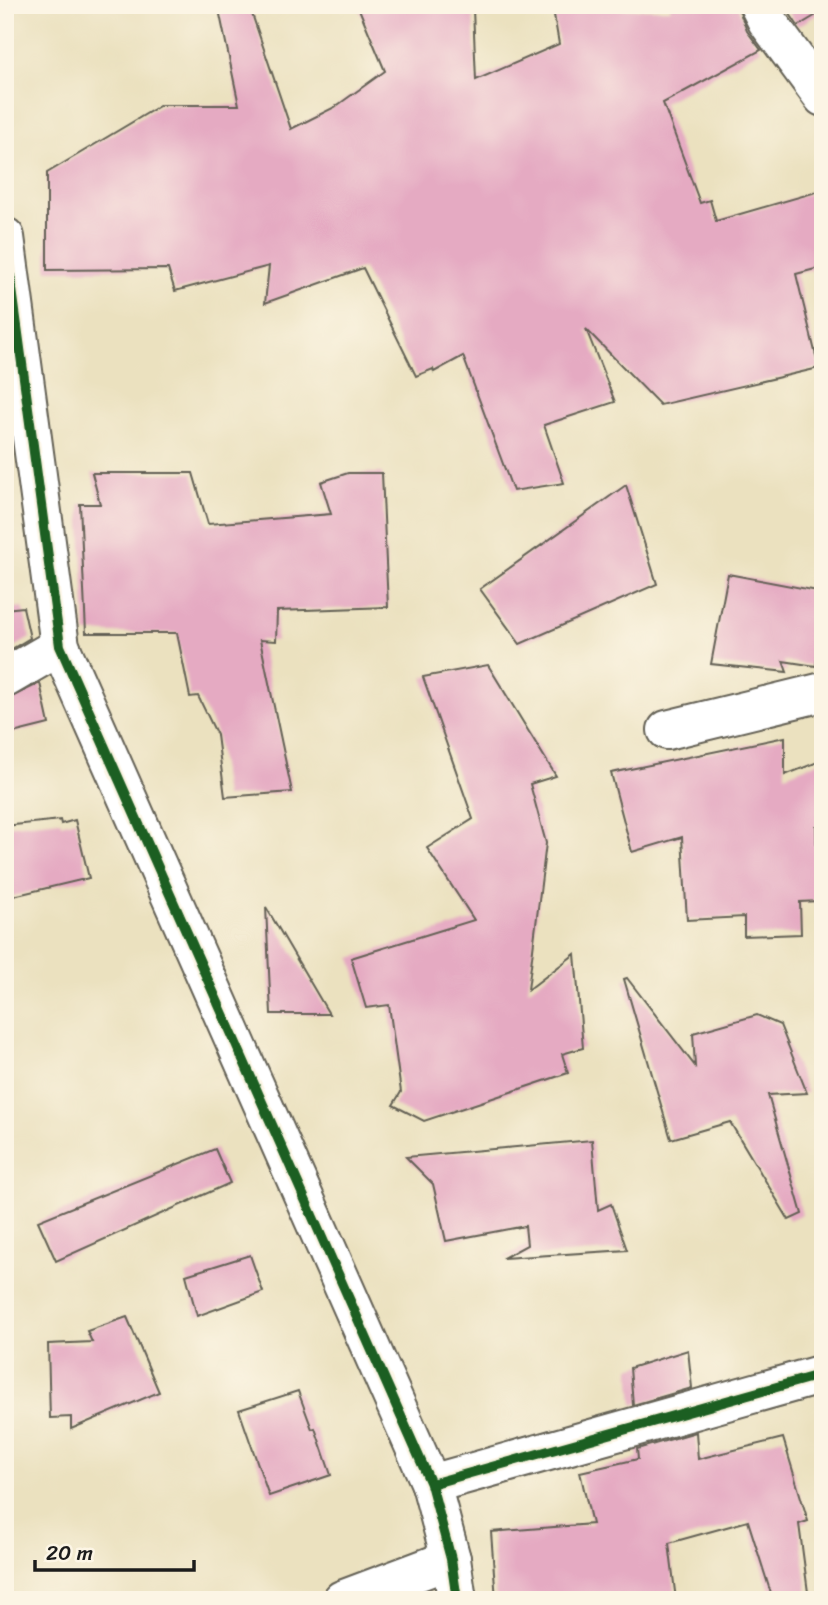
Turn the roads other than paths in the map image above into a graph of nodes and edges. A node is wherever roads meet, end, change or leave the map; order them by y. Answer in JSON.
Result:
{"nodes":[{"id":1,"x":759,"y":5,"type":"edge"},
{"id":2,"x":823,"y":97,"type":"edge"},
{"id":3,"x":6,"y":246,"type":"edge"},
{"id":4,"x":60,"y":646,"type":"junction"},
{"id":5,"x":5,"y":678,"type":"edge"},
{"id":6,"x":823,"y":692,"type":"edge"},
{"id":7,"x":667,"y":730,"type":"dead end"},
{"id":8,"x":823,"y":1374,"type":"edge"},
{"id":9,"x":430,"y":1484,"type":"junction"},
{"id":10,"x":450,"y":1559,"type":"junction"},
{"id":11,"x":342,"y":1600,"type":"edge"},
{"id":12,"x":457,"y":1600,"type":"edge"}],
"edges":[{"from":1,"to":2,"type":"street"},
{"from":3,"to":4,"type":"street"},
{"from":4,"to":5,"type":"street"},
{"from":4,"to":9,"type":"street"},
{"from":6,"to":7,"type":"street"},
{"from":8,"to":9,"type":"street"},
{"from":9,"to":10,"type":"street"},
{"from":10,"to":11,"type":"street"},
{"from":10,"to":12,"type":"street"}]}
